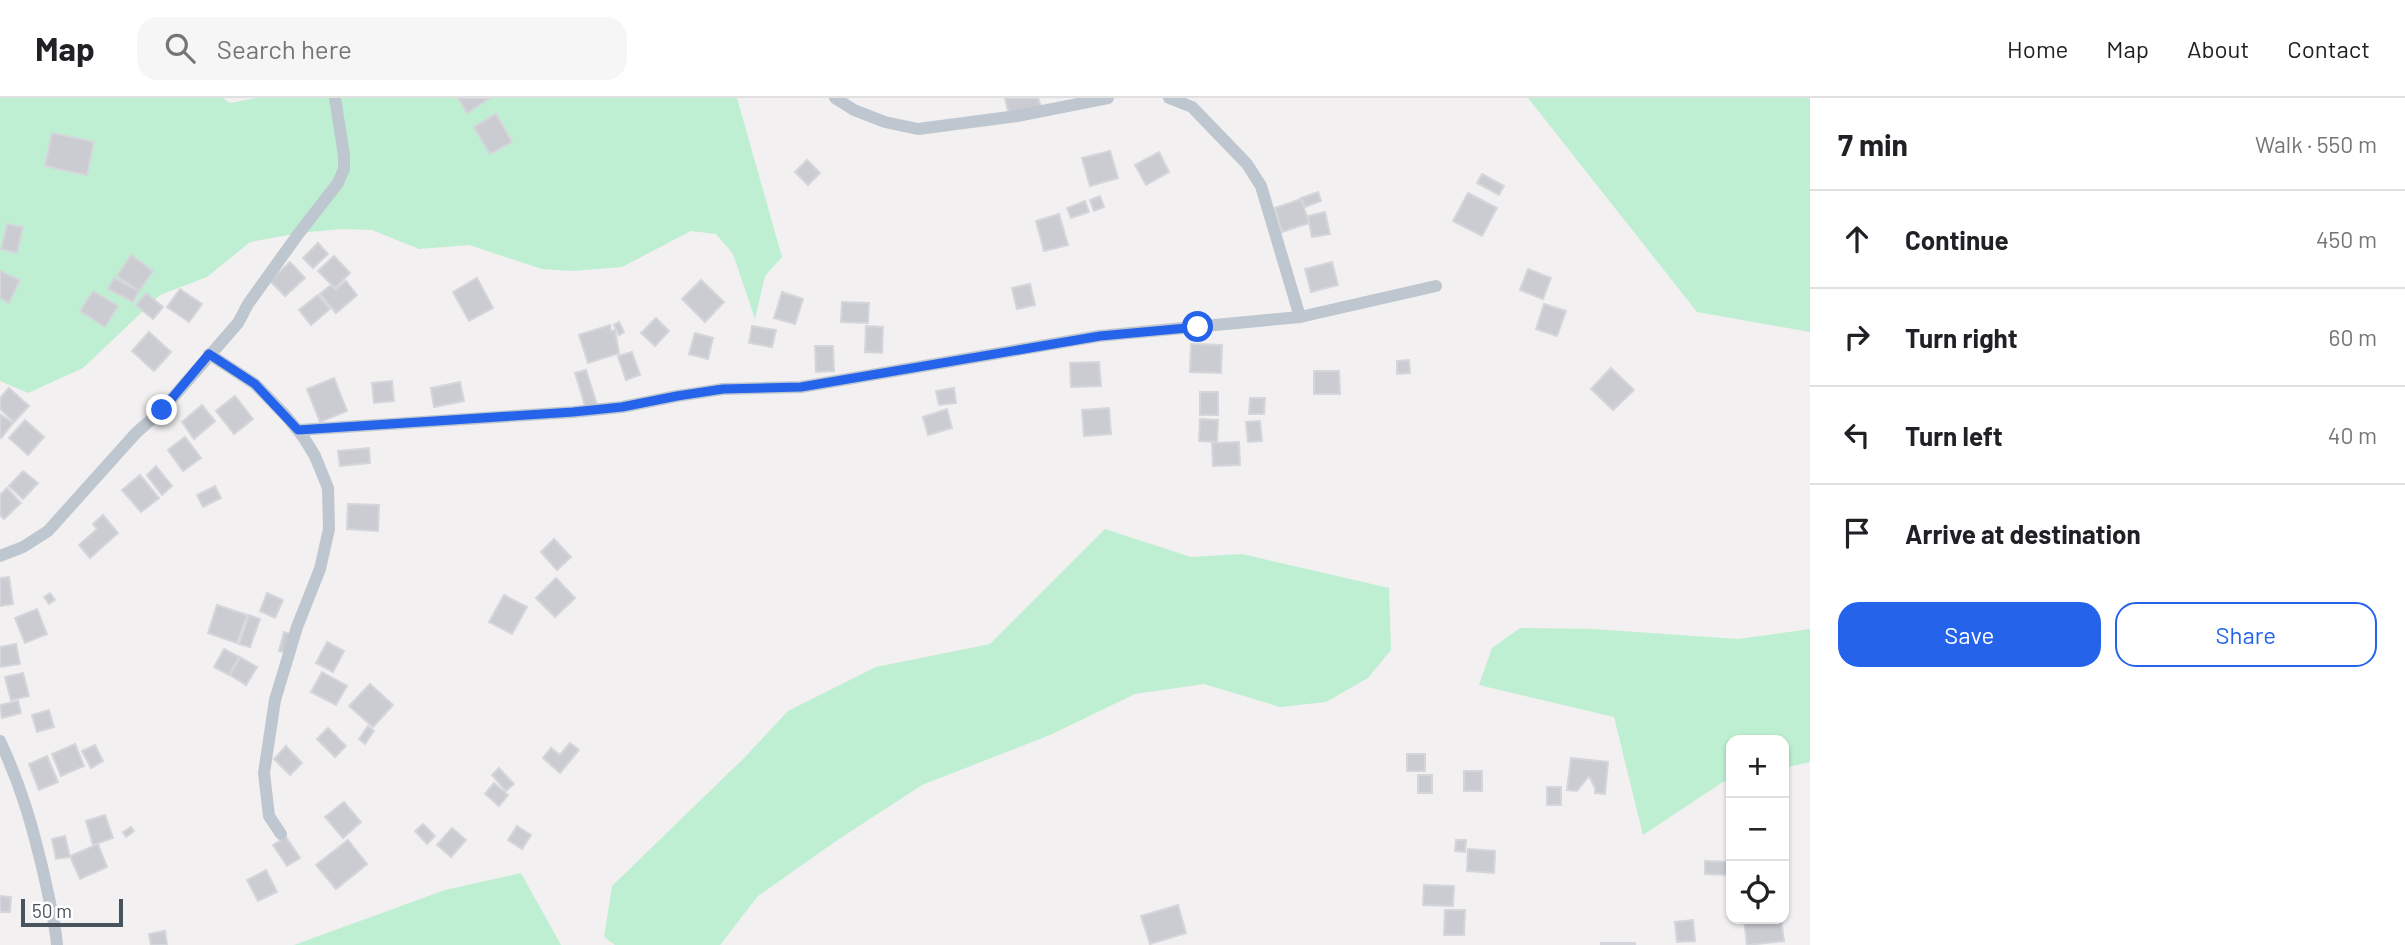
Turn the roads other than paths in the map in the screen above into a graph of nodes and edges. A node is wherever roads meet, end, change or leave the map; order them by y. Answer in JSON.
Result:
{"nodes":[{"id":1,"x":335,"y":98,"type":"edge"},
{"id":2,"x":835,"y":98,"type":"edge"},
{"id":3,"x":1108,"y":98,"type":"edge"},
{"id":4,"x":1169,"y":98,"type":"edge"},
{"id":5,"x":1436,"y":286,"type":"dead end"},
{"id":6,"x":1300,"y":317,"type":"junction"},
{"id":7,"x":209,"y":354,"type":"junction"},
{"id":8,"x":298,"y":430,"type":"junction"},
{"id":9,"x":0,"y":556,"type":"edge"},
{"id":10,"x":0,"y":741,"type":"edge"},
{"id":11,"x":281,"y":834,"type":"dead end"},
{"id":12,"x":57,"y":945,"type":"edge"}],
"edges":[{"from":1,"to":7,"type":"street"},
{"from":2,"to":3,"type":"street"},
{"from":4,"to":6,"type":"street"},
{"from":5,"to":6,"type":"street"},
{"from":6,"to":8,"type":"street"},
{"from":7,"to":8,"type":"street"},
{"from":7,"to":9,"type":"street"},
{"from":8,"to":11,"type":"street"},
{"from":10,"to":12,"type":"street"}]}
